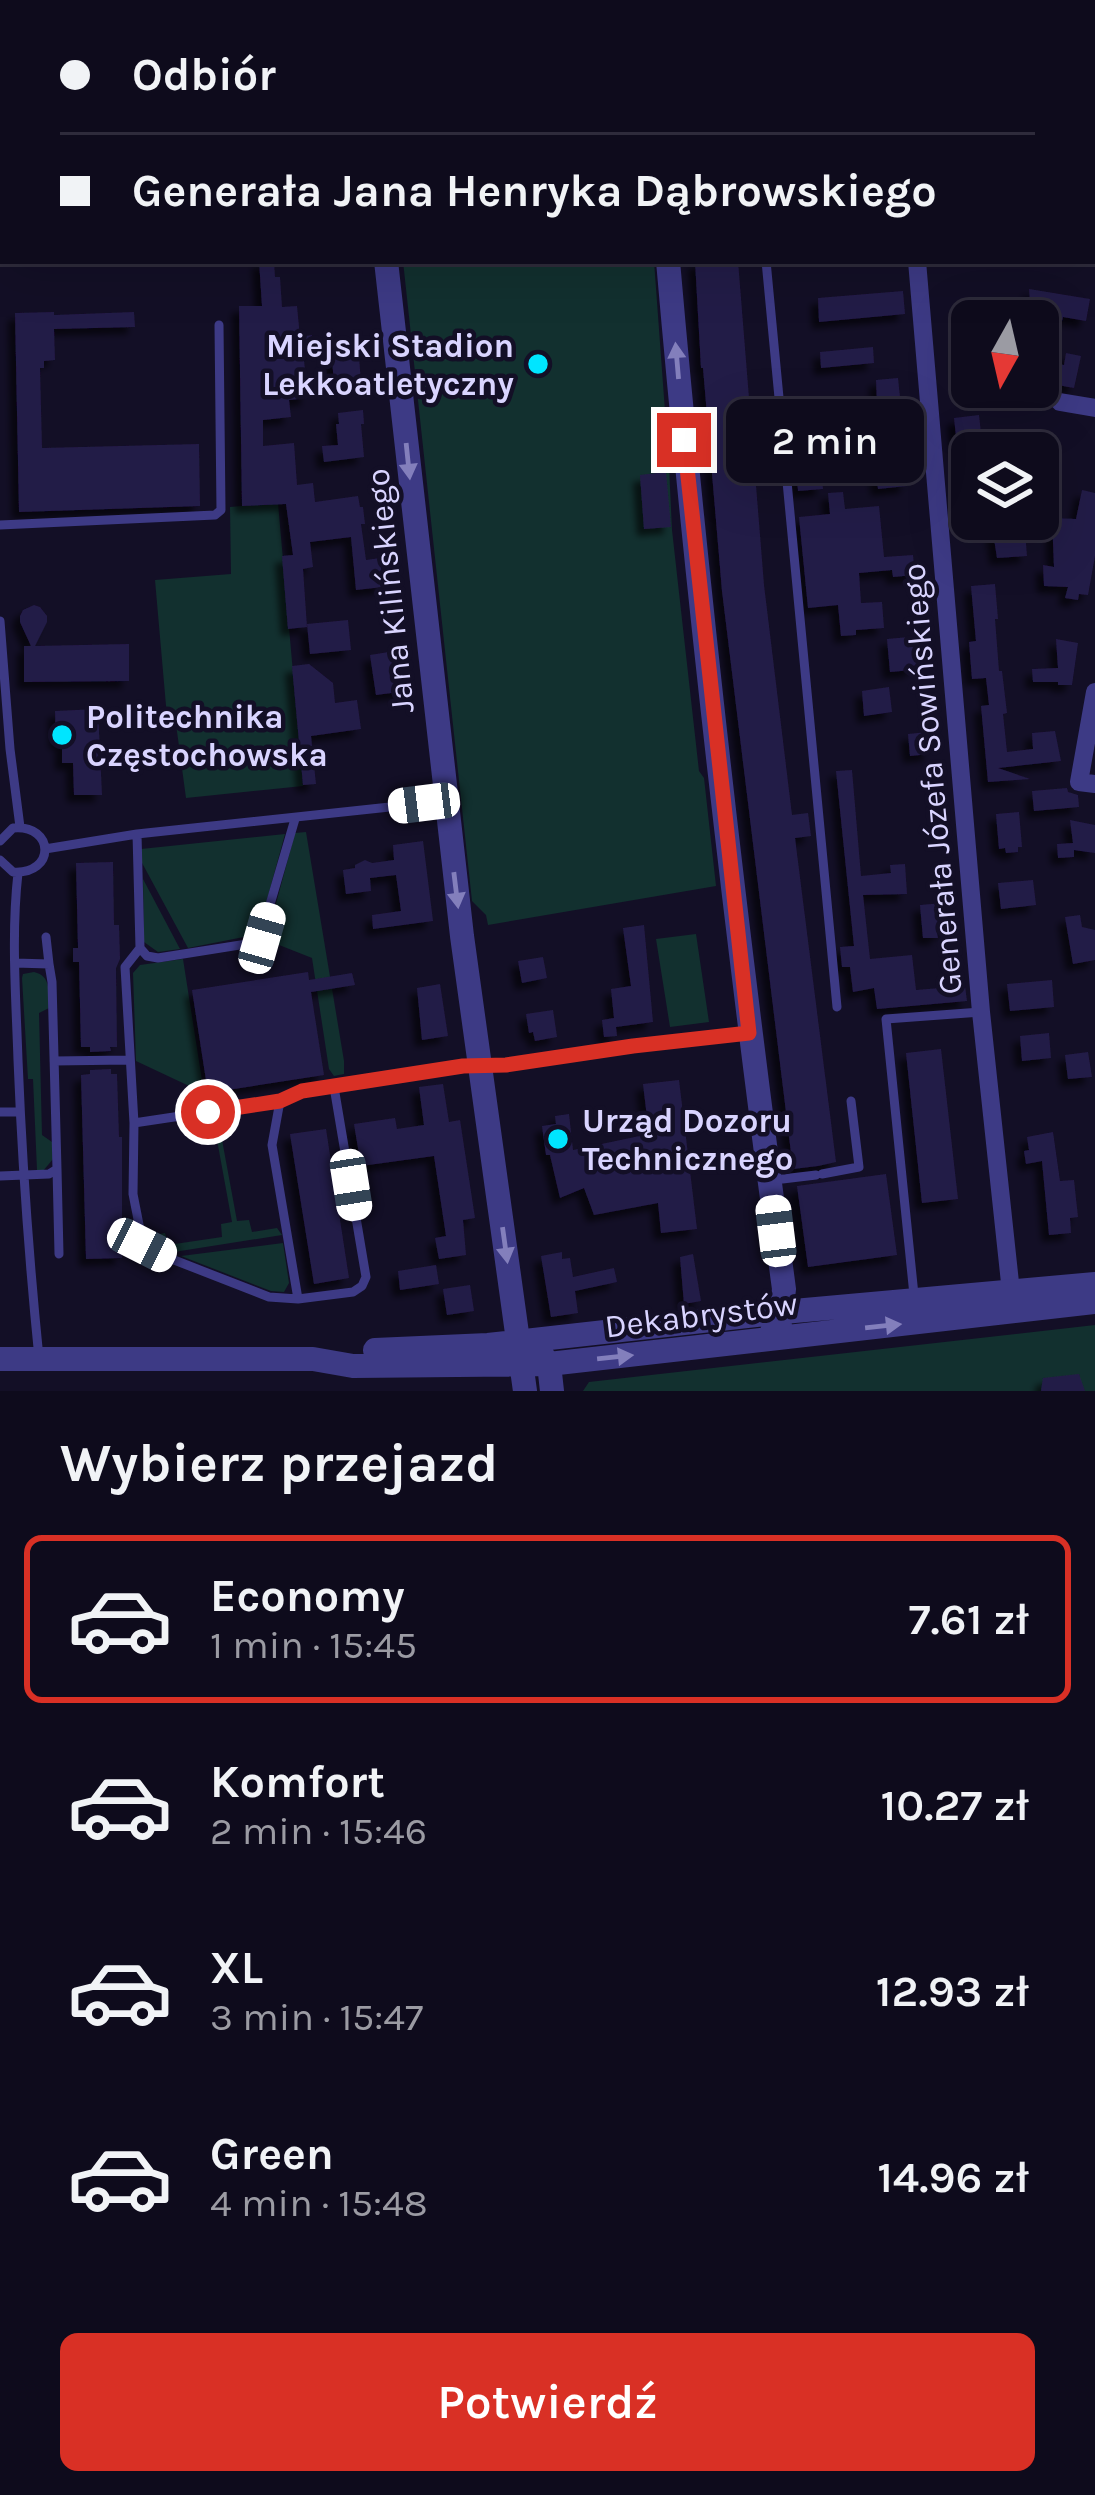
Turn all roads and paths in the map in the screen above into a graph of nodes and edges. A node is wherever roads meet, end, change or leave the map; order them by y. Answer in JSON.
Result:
{"nodes":[{"id":1,"x":386,"y":264,"type":"edge"},
{"id":2,"x":668,"y":264,"type":"edge"},
{"id":3,"x":766,"y":264,"type":"edge"},
{"id":4,"x":917,"y":264,"type":"edge"},
{"id":5,"x":219,"y":326,"type":"dead end"},
{"id":6,"x":1060,"y":401,"type":"dead end"},
{"id":7,"x":1095,"y":408,"type":"edge"},
{"id":8,"x":0,"y":526,"type":"edge"},
{"id":9,"x":0,"y":621,"type":"edge"},
{"id":10,"x":1095,"y":692,"type":"edge"},
{"id":11,"x":1087,"y":783,"type":"edge"},
{"id":12,"x":446,"y":801,"type":"junction"},
{"id":13,"x":295,"y":819,"type":"junction"},
{"id":14,"x":20,"y":827,"type":"junction"},
{"id":15,"x":136,"y":834,"type":"junction"},
{"id":16,"x":0,"y":841,"type":"edge"},
{"id":17,"x":45,"y":849,"type":"junction"},
{"id":18,"x":0,"y":860,"type":"edge"},
{"id":19,"x":18,"y":873,"type":"junction"},
{"id":20,"x":46,"y":937,"type":"dead end"},
{"id":21,"x":140,"y":948,"type":"junction"},
{"id":22,"x":15,"y":963,"type":"junction"},
{"id":23,"x":49,"y":964,"type":"junction"},
{"id":24,"x":837,"y":1007,"type":"dead end"},
{"id":25,"x":981,"y":1012,"type":"junction"},
{"id":26,"x":749,"y":1033,"type":"junction"},
{"id":27,"x":128,"y":1060,"type":"junction"},
{"id":28,"x":55,"y":1061,"type":"junction"},
{"id":29,"x":479,"y":1065,"type":"junction"},
{"id":30,"x":334,"y":1087,"type":"junction"},
{"id":31,"x":280,"y":1101,"type":"junction"},
{"id":32,"x":851,"y":1101,"type":"dead end"},
{"id":33,"x":0,"y":1112,"type":"edge"},
{"id":34,"x":20,"y":1112,"type":"junction"},
{"id":35,"x":134,"y":1123,"type":"junction"},
{"id":36,"x":57,"y":1169,"type":"junction"},
{"id":37,"x":23,"y":1175,"type":"junction"},
{"id":38,"x":0,"y":1176,"type":"edge"},
{"id":39,"x":769,"y":1180,"type":"junction"},
{"id":40,"x":58,"y":1254,"type":"dead end"},
{"id":41,"x":1095,"y":1284,"type":"edge"},
{"id":42,"x":1011,"y":1292,"type":"junction"},
{"id":43,"x":298,"y":1299,"type":"junction"},
{"id":44,"x":915,"y":1300,"type":"junction"},
{"id":45,"x":1095,"y":1302,"type":"edge"},
{"id":46,"x":782,"y":1312,"type":"junction"},
{"id":47,"x":767,"y":1339,"type":"junction"},
{"id":48,"x":520,"y":1353,"type":"junction"},
{"id":49,"x":39,"y":1358,"type":"junction"},
{"id":50,"x":0,"y":1359,"type":"edge"},
{"id":51,"x":549,"y":1364,"type":"junction"},
{"id":52,"x":525,"y":1391,"type":"edge"},
{"id":53,"x":552,"y":1391,"type":"edge"}],
"edges":[{"from":1,"to":12,"type":"street","name":"Jana Kilińskiego","one_way":true},
{"from":26,"to":2,"type":"street","one_way":true},
{"from":3,"to":24,"type":"lane"},
{"from":4,"to":25,"type":"street","name":"Generała Józefa Sowińskiego"},
{"from":5,"to":8,"type":"lane"},
{"from":6,"to":7,"type":"street"},
{"from":9,"to":14,"type":"lane"},
{"from":10,"to":11,"type":"street"},
{"from":12,"to":13,"type":"lane"},
{"from":12,"to":29,"type":"street","name":"Jana Kilińskiego","one_way":true},
{"from":13,"to":15,"type":"lane"},
{"from":13,"to":21,"type":"lane"},
{"from":14,"to":16,"type":"lane"},
{"from":14,"to":17,"type":"lane"},
{"from":15,"to":17,"type":"lane"},
{"from":15,"to":21,"type":"lane"},
{"from":17,"to":19,"type":"lane"},
{"from":18,"to":19,"type":"lane"},
{"from":19,"to":22,"type":"lane"},
{"from":20,"to":23,"type":"lane"},
{"from":21,"to":27,"type":"lane"},
{"from":22,"to":23,"type":"lane"},
{"from":22,"to":34,"type":"lane"},
{"from":23,"to":28,"type":"lane"},
{"from":25,"to":42,"type":"street","name":"Generała Józefa Sowińskiego"},
{"from":25,"to":44,"type":"lane"},
{"from":26,"to":29,"type":"lane"},
{"from":26,"to":39,"type":"street"},
{"from":27,"to":28,"type":"lane"},
{"from":27,"to":35,"type":"lane"},
{"from":28,"to":36,"type":"lane"},
{"from":29,"to":30,"type":"lane"},
{"from":29,"to":48,"type":"street","name":"Jana Kilińskiego","one_way":true},
{"from":30,"to":31,"type":"lane"},
{"from":30,"to":43,"type":"lane"},
{"from":31,"to":35,"type":"lane"},
{"from":31,"to":43,"type":"lane"},
{"from":32,"to":39,"type":"lane"},
{"from":33,"to":34,"type":"lane"},
{"from":34,"to":37,"type":"lane"},
{"from":35,"to":43,"type":"lane"},
{"from":36,"to":37,"type":"lane"},
{"from":36,"to":40,"type":"lane"},
{"from":37,"to":38,"type":"lane"},
{"from":37,"to":49,"type":"lane"},
{"from":39,"to":46,"type":"street"},
{"from":41,"to":42,"type":"street","name":"Dekabrystów"},
{"from":42,"to":44,"type":"street","name":"Dekabrystów"},
{"from":44,"to":46,"type":"street","name":"Dekabrystów"},
{"from":47,"to":45,"type":"street","name":"Dekabrystów","one_way":true},
{"from":46,"to":47,"type":"street"},
{"from":46,"to":48,"type":"street","name":"Dekabrystów"},
{"from":51,"to":47,"type":"street","name":"Dekabrystów","one_way":true},
{"from":48,"to":49,"type":"street","name":"Dekabrystów"},
{"from":48,"to":51,"type":"street"},
{"from":48,"to":52,"type":"street","name":"Jana Kilińskiego"},
{"from":49,"to":50,"type":"street","name":"Dekabrystów"},
{"from":51,"to":53,"type":"street"}]}
